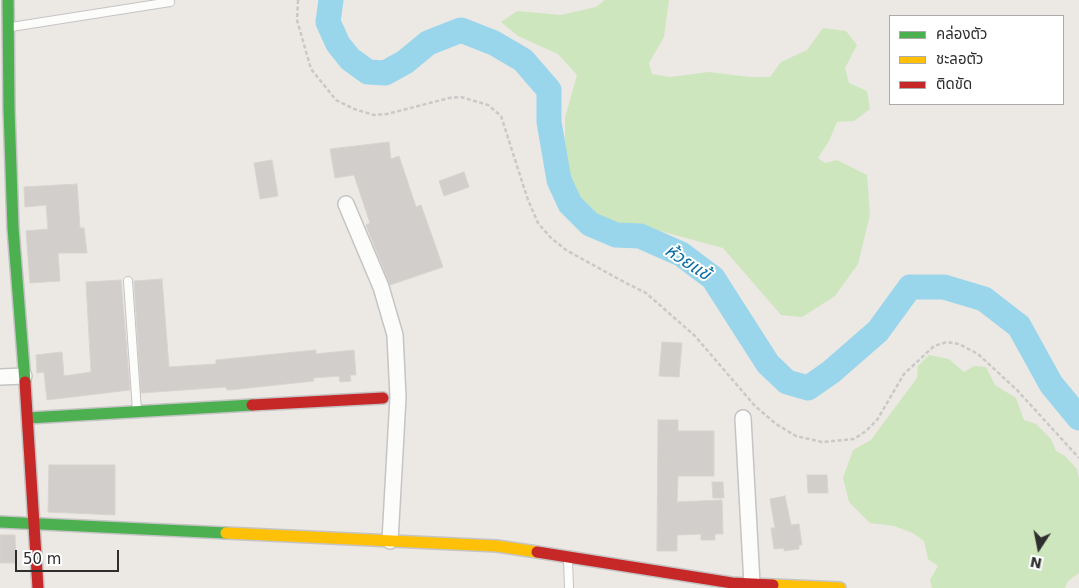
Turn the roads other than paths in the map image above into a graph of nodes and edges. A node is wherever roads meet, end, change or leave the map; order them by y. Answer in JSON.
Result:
{"nodes":[{"id":1,"x":8,"y":0,"type":"edge"},
{"id":2,"x":169,"y":0,"type":"edge"},
{"id":3,"x":8,"y":28,"type":"junction"},
{"id":4,"x":4,"y":109,"type":"edge"},
{"id":5,"x":346,"y":204,"type":"dead end"},
{"id":6,"x":7,"y":228,"type":"edge"},
{"id":7,"x":128,"y":281,"type":"dead end"},
{"id":8,"x":24,"y":376,"type":"junction"},
{"id":9,"x":0,"y":377,"type":"edge"},
{"id":10,"x":383,"y":398,"type":"dead end"},
{"id":11,"x":138,"y":411,"type":"junction"},
{"id":12,"x":28,"y":418,"type":"junction"},
{"id":13,"x":744,"y":418,"type":"dead end"},
{"id":14,"x":0,"y":522,"type":"edge"},
{"id":15,"x":33,"y":522,"type":"junction"},
{"id":16,"x":390,"y":541,"type":"junction"},
{"id":17,"x":568,"y":557,"type":"junction"},
{"id":18,"x":752,"y":584,"type":"junction"},
{"id":19,"x":38,"y":588,"type":"edge"},
{"id":20,"x":569,"y":588,"type":"edge"},
{"id":21,"x":840,"y":588,"type":"edge"}],
"edges":[{"from":1,"to":3,"type":"street"},
{"from":2,"to":3,"type":"lane"},
{"from":3,"to":4,"type":"street"},
{"from":4,"to":6,"type":"street"},
{"from":5,"to":16,"type":"street"},
{"from":6,"to":8,"type":"street"},
{"from":7,"to":11,"type":"lane"},
{"from":8,"to":9,"type":"street"},
{"from":8,"to":12,"type":"street"},
{"from":10,"to":11,"type":"street"},
{"from":11,"to":12,"type":"street"},
{"from":12,"to":15,"type":"street"},
{"from":13,"to":18,"type":"street"},
{"from":14,"to":15,"type":"street"},
{"from":15,"to":16,"type":"street"},
{"from":15,"to":19,"type":"street"},
{"from":16,"to":17,"type":"street"},
{"from":17,"to":18,"type":"street"},
{"from":17,"to":20,"type":"lane"},
{"from":18,"to":21,"type":"street"}]}
